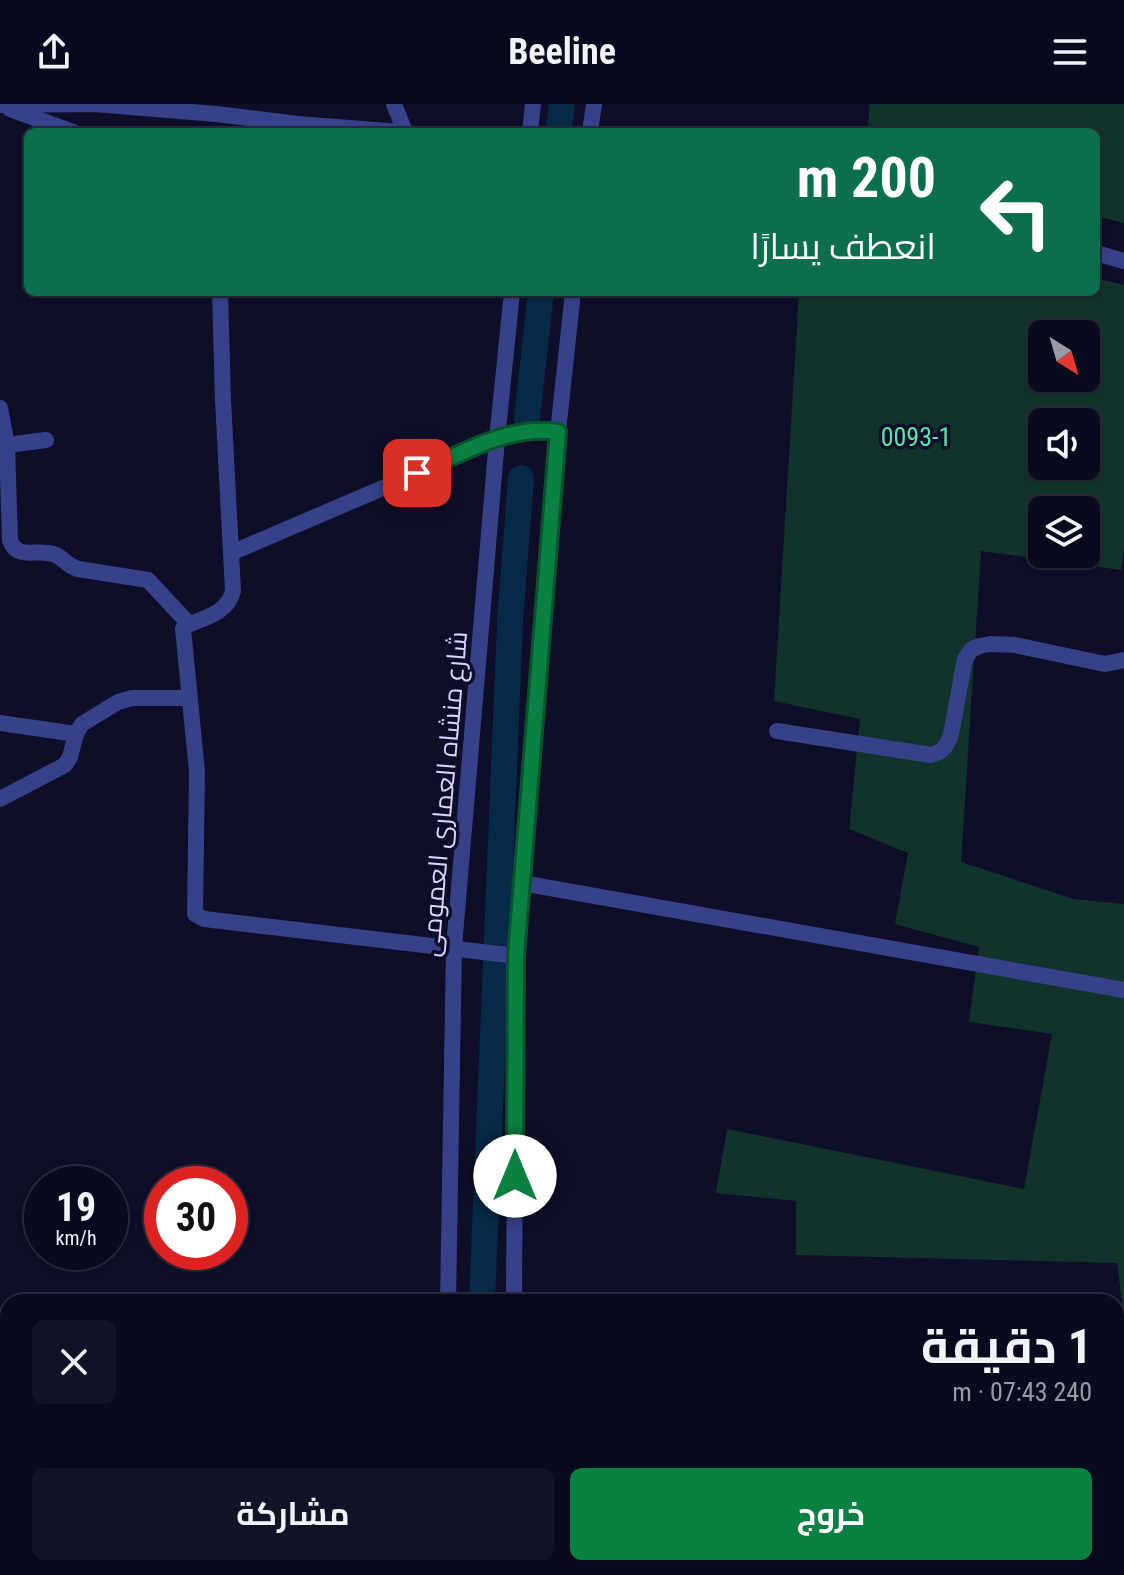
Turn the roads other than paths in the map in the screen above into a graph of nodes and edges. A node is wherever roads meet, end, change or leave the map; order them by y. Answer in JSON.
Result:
{"nodes":[{"id":1,"x":394,"y":104,"type":"edge"},
{"id":2,"x":533,"y":104,"type":"edge"},
{"id":3,"x":594,"y":104,"type":"edge"},
{"id":4,"x":0,"y":107,"type":"edge"},
{"id":5,"x":216,"y":114,"type":"junction"},
{"id":6,"x":61,"y":128,"type":"edge"},
{"id":7,"x":217,"y":128,"type":"edge"},
{"id":8,"x":327,"y":128,"type":"edge"},
{"id":9,"x":402,"y":128,"type":"edge"},
{"id":10,"x":530,"y":128,"type":"edge"},
{"id":11,"x":590,"y":128,"type":"edge"},
{"id":12,"x":1100,"y":254,"type":"edge"},
{"id":13,"x":1124,"y":261,"type":"edge"},
{"id":14,"x":220,"y":296,"type":"edge"},
{"id":15,"x":512,"y":296,"type":"edge"},
{"id":16,"x":573,"y":296,"type":"edge"},
{"id":17,"x":0,"y":408,"type":"edge"},
{"id":18,"x":558,"y":432,"type":"junction"},
{"id":19,"x":497,"y":439,"type":"junction"},
{"id":20,"x":46,"y":440,"type":"dead end"},
{"id":21,"x":7,"y":445,"type":"junction"},
{"id":22,"x":231,"y":553,"type":"junction"},
{"id":23,"x":189,"y":624,"type":"junction"},
{"id":24,"x":1124,"y":660,"type":"edge"},
{"id":25,"x":189,"y":698,"type":"junction"},
{"id":26,"x":0,"y":723,"type":"edge"},
{"id":27,"x":777,"y":731,"type":"dead end"},
{"id":28,"x":76,"y":734,"type":"junction"},
{"id":29,"x":0,"y":799,"type":"edge"},
{"id":30,"x":522,"y":883,"type":"junction"},
{"id":31,"x":454,"y":947,"type":"junction"},
{"id":32,"x":516,"y":956,"type":"junction"},
{"id":33,"x":1124,"y":990,"type":"edge"},
{"id":34,"x":448,"y":1294,"type":"edge"},
{"id":35,"x":514,"y":1294,"type":"edge"}],
"edges":[{"from":1,"to":9,"type":"street"},
{"from":2,"to":10,"type":"street"},
{"from":3,"to":11,"type":"street"},
{"from":4,"to":5,"type":"street"},
{"from":4,"to":6,"type":"street"},
{"from":5,"to":7,"type":"street"},
{"from":5,"to":8,"type":"street"},
{"from":12,"to":13,"type":"street"},
{"from":14,"to":22,"type":"street"},
{"from":15,"to":19,"type":"street","name":"شارع منشاه العمارى العمومى"},
{"from":16,"to":18,"type":"street"},
{"from":17,"to":21,"type":"street"},
{"from":18,"to":19,"type":"street"},
{"from":18,"to":30,"type":"street"},
{"from":19,"to":22,"type":"street"},
{"from":19,"to":31,"type":"street","name":"شارع منشاه العمارى العمومى"},
{"from":20,"to":21,"type":"street"},
{"from":21,"to":23,"type":"street"},
{"from":22,"to":23,"type":"street"},
{"from":23,"to":25,"type":"street"},
{"from":24,"to":27,"type":"street"},
{"from":25,"to":28,"type":"street"},
{"from":25,"to":31,"type":"street"},
{"from":26,"to":28,"type":"street"},
{"from":28,"to":29,"type":"street"},
{"from":30,"to":32,"type":"street"},
{"from":30,"to":33,"type":"street"},
{"from":31,"to":32,"type":"street"},
{"from":31,"to":34,"type":"street","name":"شارع منشاه العمارى العمومى"},
{"from":32,"to":35,"type":"street"}]}
